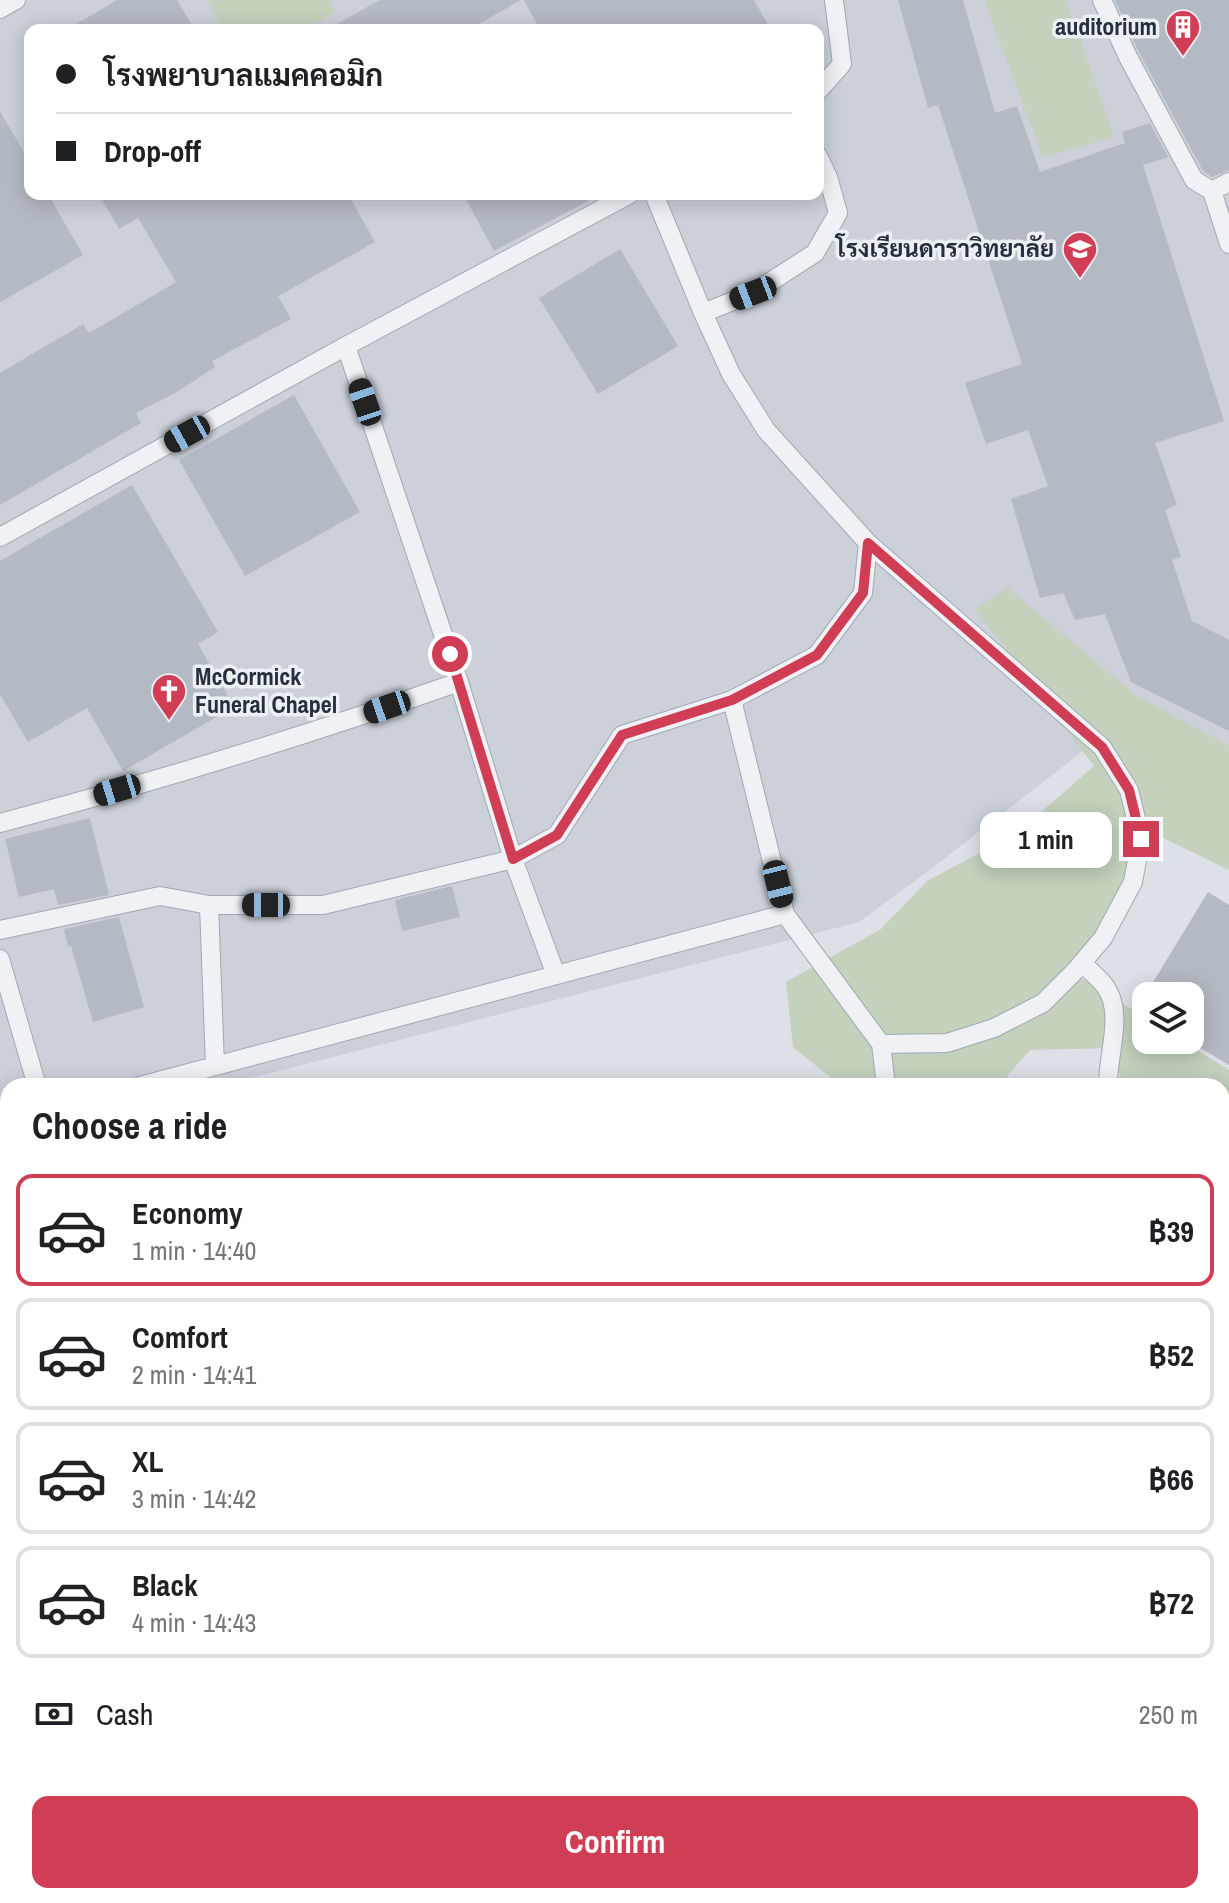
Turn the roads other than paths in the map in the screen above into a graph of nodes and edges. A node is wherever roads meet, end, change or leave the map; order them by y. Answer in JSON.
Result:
{"nodes":[{"id":1,"x":16,"y":0,"type":"edge"},
{"id":2,"x":834,"y":0,"type":"edge"},
{"id":3,"x":1102,"y":0,"type":"edge"},
{"id":4,"x":0,"y":9,"type":"edge"},
{"id":5,"x":824,"y":84,"type":"edge"},
{"id":6,"x":824,"y":169,"type":"edge"},
{"id":7,"x":1220,"y":187,"type":"edge"},
{"id":8,"x":619,"y":200,"type":"edge"},
{"id":9,"x":656,"y":200,"type":"edge"},
{"id":10,"x":1229,"y":244,"type":"edge"},
{"id":11,"x":703,"y":313,"type":"junction"},
{"id":12,"x":346,"y":346,"type":"junction"},
{"id":13,"x":0,"y":537,"type":"edge"},
{"id":14,"x":868,"y":543,"type":"junction"},
{"id":15,"x":459,"y":682,"type":"junction"},
{"id":16,"x":732,"y":700,"type":"junction"},
{"id":17,"x":0,"y":823,"type":"edge"},
{"id":18,"x":513,"y":859,"type":"junction"},
{"id":19,"x":209,"y":905,"type":"junction"},
{"id":20,"x":785,"y":914,"type":"junction"},
{"id":21,"x":0,"y":930,"type":"edge"},
{"id":22,"x":0,"y":959,"type":"edge"},
{"id":23,"x":1082,"y":963,"type":"junction"},
{"id":24,"x":556,"y":975,"type":"junction"},
{"id":25,"x":881,"y":1044,"type":"junction"},
{"id":26,"x":215,"y":1066,"type":"junction"},
{"id":27,"x":35,"y":1078,"type":"edge"},
{"id":28,"x":170,"y":1078,"type":"edge"},
{"id":29,"x":885,"y":1078,"type":"edge"},
{"id":30,"x":1107,"y":1078,"type":"edge"}],
"edges":[{"from":1,"to":4,"type":"lane"},
{"from":2,"to":5,"type":"lane"},
{"from":3,"to":7,"type":"lane"},
{"from":6,"to":11,"type":"lane"},
{"from":7,"to":10,"type":"lane"},
{"from":8,"to":12,"type":"lane"},
{"from":9,"to":11,"type":"lane"},
{"from":11,"to":14,"type":"lane"},
{"from":12,"to":13,"type":"lane"},
{"from":12,"to":15,"type":"lane"},
{"from":14,"to":16,"type":"lane"},
{"from":14,"to":23,"type":"lane"},
{"from":15,"to":17,"type":"lane"},
{"from":15,"to":18,"type":"lane"},
{"from":16,"to":18,"type":"lane"},
{"from":16,"to":20,"type":"lane"},
{"from":18,"to":19,"type":"lane"},
{"from":18,"to":24,"type":"lane"},
{"from":19,"to":21,"type":"lane"},
{"from":19,"to":26,"type":"lane"},
{"from":20,"to":24,"type":"lane"},
{"from":20,"to":25,"type":"lane"},
{"from":22,"to":27,"type":"lane"},
{"from":23,"to":25,"type":"lane"},
{"from":23,"to":30,"type":"lane"},
{"from":24,"to":26,"type":"lane"},
{"from":25,"to":29,"type":"lane"},
{"from":26,"to":28,"type":"lane"}]}
